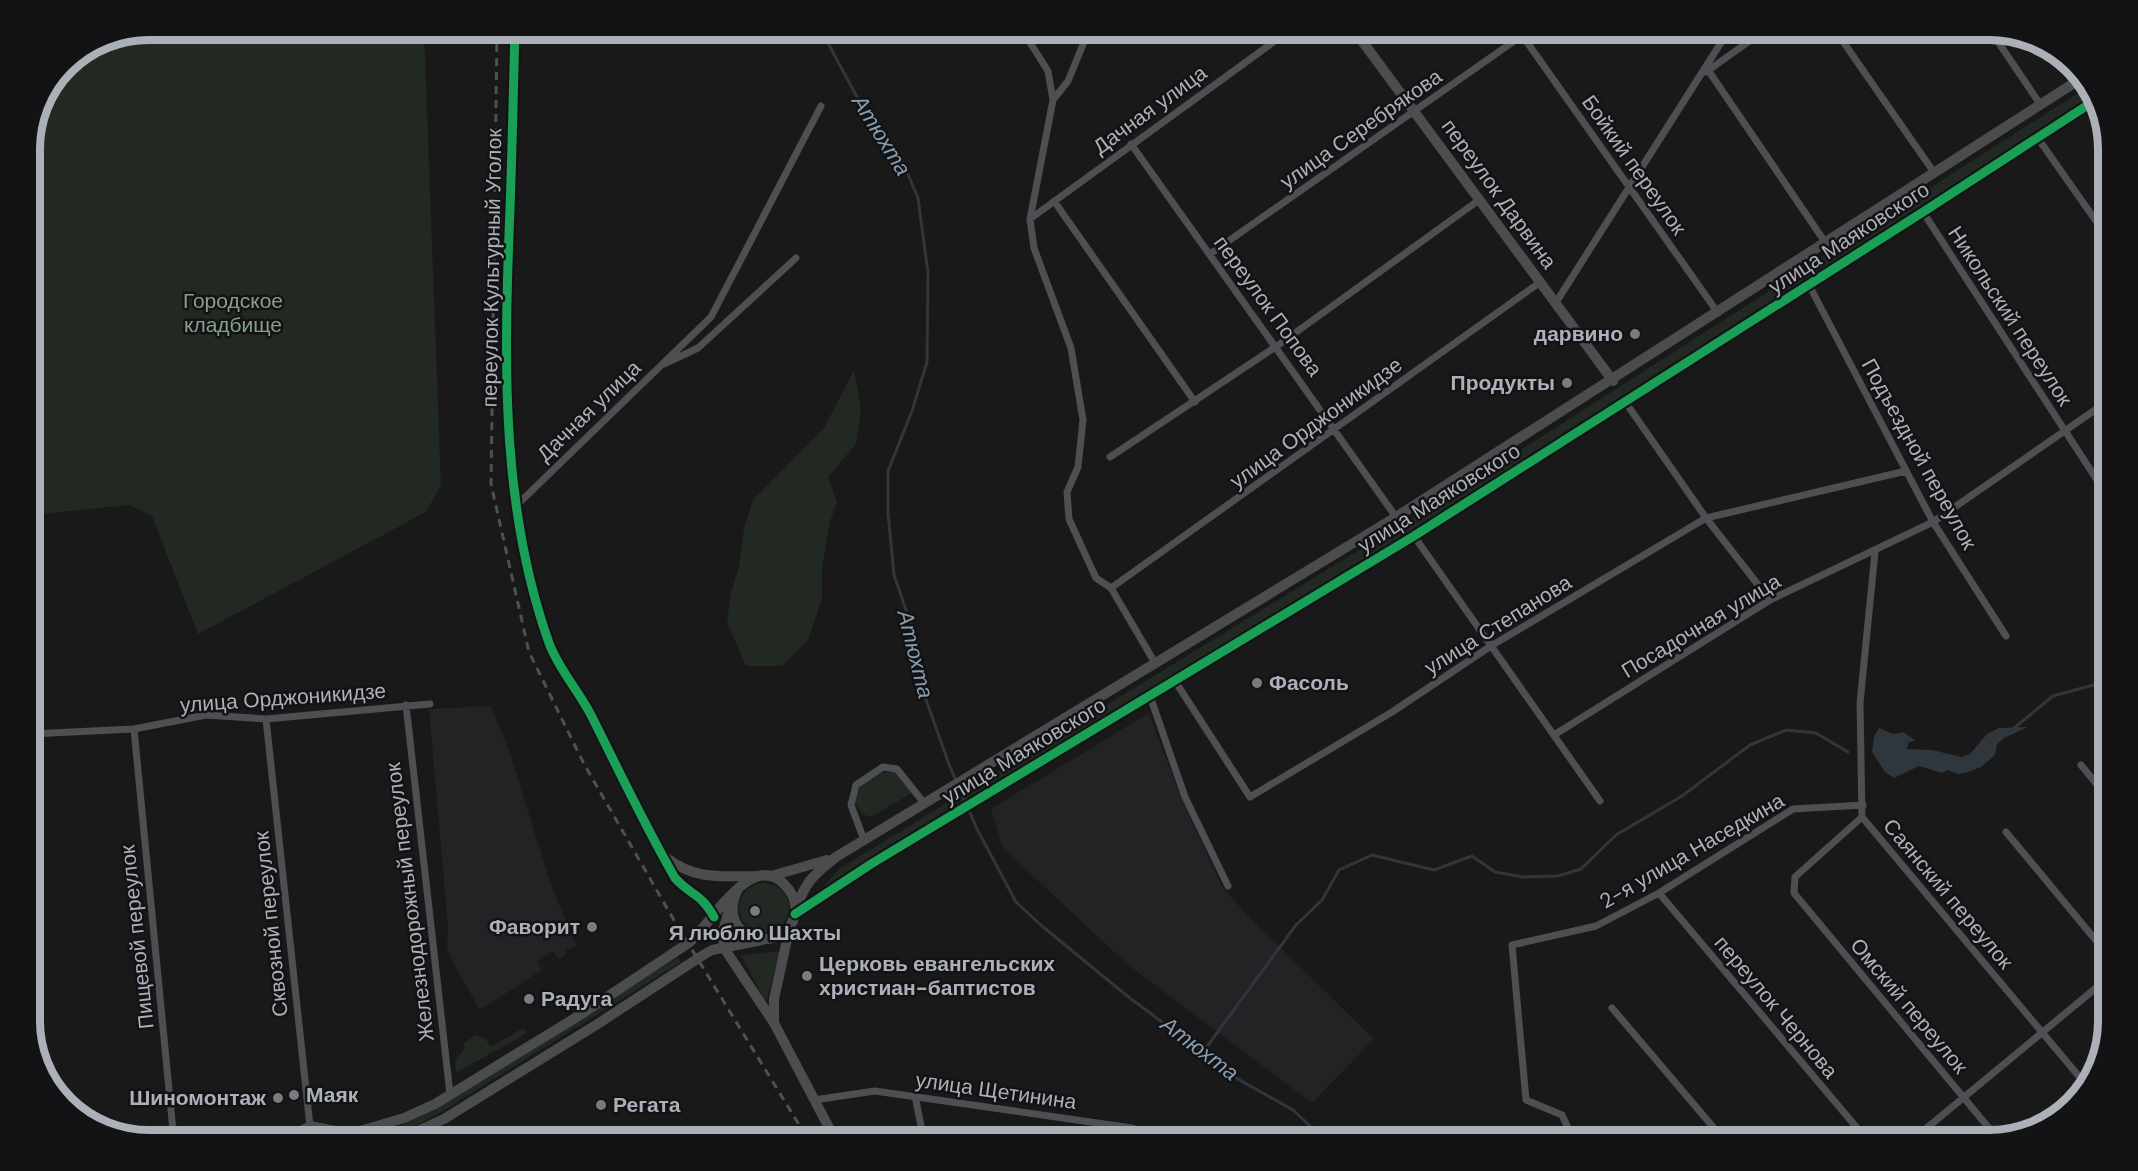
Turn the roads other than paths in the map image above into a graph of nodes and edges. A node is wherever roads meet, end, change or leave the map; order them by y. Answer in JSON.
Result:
{"nodes":[{"id":1,"x":1085,"y":40,"type":"edge"},
{"id":2,"x":1276,"y":40,"type":"edge"},
{"id":3,"x":1362,"y":40,"type":"edge"},
{"id":4,"x":1515,"y":40,"type":"edge"},
{"id":5,"x":1526,"y":40,"type":"edge"},
{"id":6,"x":1722,"y":40,"type":"edge"},
{"id":7,"x":1751,"y":40,"type":"edge"},
{"id":8,"x":1842,"y":40,"type":"edge"},
{"id":9,"x":515,"y":41,"type":"edge"},
{"id":10,"x":1029,"y":41,"type":"edge"},
{"id":11,"x":1997,"y":41,"type":"edge"},
{"id":12,"x":1708,"y":70,"type":"junction"},
{"id":13,"x":1698,"y":77,"type":"junction"},
{"id":14,"x":2074,"y":83,"type":"edge"},
{"id":15,"x":1053,"y":100,"type":"junction"},
{"id":16,"x":2040,"y":104,"type":"junction"},
{"id":17,"x":2087,"y":104,"type":"edge"},
{"id":18,"x":821,"y":106,"type":"dead end"},
{"id":19,"x":1415,"y":112,"type":"junction"},
{"id":20,"x":2037,"y":137,"type":"junction"},
{"id":21,"x":1131,"y":144,"type":"junction"},
{"id":22,"x":1934,"y":171,"type":"junction"},
{"id":23,"x":1629,"y":186,"type":"junction"},
{"id":24,"x":1479,"y":200,"type":"junction"},
{"id":25,"x":1054,"y":201,"type":"junction"},
{"id":26,"x":1923,"y":212,"type":"junction"},
{"id":27,"x":1030,"y":219,"type":"junction"},
{"id":28,"x":2097,"y":222,"type":"edge"},
{"id":29,"x":1825,"y":242,"type":"junction"},
{"id":30,"x":1210,"y":254,"type":"junction"},
{"id":31,"x":796,"y":258,"type":"dead end"},
{"id":32,"x":1539,"y":283,"type":"junction"},
{"id":33,"x":1809,"y":285,"type":"junction"},
{"id":34,"x":1555,"y":304,"type":"junction"},
{"id":35,"x":1718,"y":313,"type":"junction"},
{"id":36,"x":1277,"y":346,"type":"junction"},
{"id":37,"x":659,"y":366,"type":"junction"},
{"id":38,"x":1613,"y":381,"type":"junction"},
{"id":39,"x":1195,"y":402,"type":"junction"},
{"id":40,"x":1626,"y":403,"type":"junction"},
{"id":41,"x":2097,"y":408,"type":"edge"},
{"id":42,"x":1336,"y":429,"type":"junction"},
{"id":43,"x":2065,"y":430,"type":"junction"},
{"id":44,"x":1110,"y":457,"type":"dead end"},
{"id":45,"x":1906,"y":471,"type":"junction"},
{"id":46,"x":2097,"y":480,"type":"edge"},
{"id":47,"x":517,"y":505,"type":"junction"},
{"id":48,"x":1396,"y":517,"type":"junction"},
{"id":49,"x":1706,"y":518,"type":"junction"},
{"id":50,"x":1933,"y":522,"type":"junction"},
{"id":51,"x":1414,"y":536,"type":"junction"},
{"id":52,"x":1875,"y":552,"type":"junction"},
{"id":53,"x":1112,"y":588,"type":"junction"},
{"id":54,"x":1770,"y":600,"type":"junction"},
{"id":55,"x":2006,"y":636,"type":"dead end"},
{"id":56,"x":1491,"y":646,"type":"junction"},
{"id":57,"x":1155,"y":663,"type":"junction"},
{"id":58,"x":1175,"y":681,"type":"junction"},
{"id":59,"x":1150,"y":696,"type":"junction"},
{"id":60,"x":430,"y":704,"type":"dead end"},
{"id":61,"x":406,"y":705,"type":"junction"},
{"id":62,"x":266,"y":719,"type":"junction"},
{"id":63,"x":134,"y":729,"type":"junction"},
{"id":64,"x":41,"y":733,"type":"edge"},
{"id":65,"x":1554,"y":735,"type":"junction"},
{"id":66,"x":2081,"y":765,"type":"dead end"},
{"id":67,"x":2098,"y":785,"type":"edge"},
{"id":68,"x":928,"y":800,"type":"junction"},
{"id":69,"x":1600,"y":801,"type":"dead end"},
{"id":70,"x":1863,"y":805,"type":"junction"},
{"id":71,"x":1862,"y":817,"type":"junction"},
{"id":72,"x":2007,"y":832,"type":"dead end"},
{"id":73,"x":864,"y":840,"type":"junction"},
{"id":74,"x":663,"y":856,"type":"junction"},
{"id":75,"x":836,"y":857,"type":"junction"},
{"id":76,"x":759,"y":876,"type":"junction"},
{"id":77,"x":771,"y":876,"type":"junction"},
{"id":78,"x":1228,"y":886,"type":"dead end"},
{"id":79,"x":738,"y":889,"type":"junction"},
{"id":80,"x":1659,"y":893,"type":"junction"},
{"id":81,"x":732,"y":900,"type":"junction"},
{"id":82,"x":795,"y":914,"type":"junction"},
{"id":83,"x":714,"y":917,"type":"junction"},
{"id":84,"x":790,"y":926,"type":"junction"},
{"id":85,"x":768,"y":939,"type":"junction"},
{"id":86,"x":2098,"y":943,"type":"edge"},
{"id":87,"x":724,"y":948,"type":"junction"},
{"id":88,"x":2098,"y":986,"type":"edge"},
{"id":89,"x":1612,"y":1008,"type":"dead end"},
{"id":90,"x":774,"y":1023,"type":"junction"},
{"id":91,"x":2042,"y":1033,"type":"junction"},
{"id":92,"x":2081,"y":1079,"type":"edge"},
{"id":93,"x":450,"y":1094,"type":"junction"},
{"id":94,"x":915,"y":1096,"type":"junction"},
{"id":95,"x":1964,"y":1098,"type":"junction"},
{"id":96,"x":814,"y":1100,"type":"junction"},
{"id":97,"x":310,"y":1126,"type":"junction"},
{"id":98,"x":325,"y":1129,"type":"joint"},
{"id":99,"x":173,"y":1130,"type":"edge"},
{"id":100,"x":304,"y":1130,"type":"edge"},
{"id":101,"x":330,"y":1130,"type":"edge"},
{"id":102,"x":363,"y":1130,"type":"edge"},
{"id":103,"x":420,"y":1130,"type":"edge"},
{"id":104,"x":830,"y":1130,"type":"edge"},
{"id":105,"x":922,"y":1130,"type":"edge"},
{"id":106,"x":1138,"y":1130,"type":"edge"},
{"id":107,"x":1569,"y":1130,"type":"edge"},
{"id":108,"x":1716,"y":1130,"type":"edge"},
{"id":109,"x":1859,"y":1130,"type":"edge"},
{"id":110,"x":1925,"y":1130,"type":"edge"},
{"id":111,"x":1991,"y":1130,"type":"edge"}],
"edges":[{"from":1,"to":15,"type":"street"},
{"from":2,"to":21,"type":"street","name":"Дачная улица"},
{"from":3,"to":19,"type":"street","name":"переулок Дарвина"},
{"from":4,"to":19,"type":"street","name":"улица Серебрякова"},
{"from":5,"to":23,"type":"street","name":"Бойкий переулок"},
{"from":6,"to":13,"type":"street"},
{"from":7,"to":12,"type":"street"},
{"from":8,"to":22,"type":"street"},
{"from":9,"to":47,"type":"street","name":"переулок Культурный Уголок"},
{"from":10,"to":15,"type":"street"},
{"from":11,"to":16,"type":"street"},
{"from":12,"to":13,"type":"street"},
{"from":12,"to":29,"type":"street"},
{"from":13,"to":23,"type":"street"},
{"from":14,"to":16,"type":"main road","name":"улица Маяковского"},
{"from":15,"to":27,"type":"street"},
{"from":16,"to":22,"type":"main road","name":"улица Маяковского"},
{"from":17,"to":20,"type":"street","name":"улица Маяковского"},
{"from":18,"to":37,"type":"street","name":"Дачная улица"},
{"from":19,"to":24,"type":"street","name":"переулок Дарвина"},
{"from":19,"to":30,"type":"street","name":"улица Серебрякова"},
{"from":20,"to":26,"type":"street","name":"улица Маяковского"},
{"from":20,"to":28,"type":"street"},
{"from":21,"to":25,"type":"street","name":"Дачная улица"},
{"from":21,"to":30,"type":"street","name":"переулок Попова"},
{"from":22,"to":29,"type":"main road","name":"улица Маяковского"},
{"from":23,"to":34,"type":"street"},
{"from":23,"to":35,"type":"street","name":"Бойкий переулок"},
{"from":24,"to":32,"type":"street","name":"переулок Дарвина"},
{"from":24,"to":36,"type":"street"},
{"from":25,"to":27,"type":"street","name":"Дачная улица"},
{"from":25,"to":39,"type":"street"},
{"from":26,"to":33,"type":"street","name":"улица Маяковского"},
{"from":26,"to":43,"type":"street","name":"Никольский переулок"},
{"from":27,"to":53,"type":"street"},
{"from":29,"to":35,"type":"main road","name":"улица Маяковского"},
{"from":30,"to":36,"type":"street","name":"переулок Попова"},
{"from":31,"to":37,"type":"street","name":"Дачная улица"},
{"from":32,"to":34,"type":"street","name":"переулок Дарвина"},
{"from":32,"to":42,"type":"street","name":"улица Орджоникидзе"},
{"from":33,"to":40,"type":"street","name":"улица Маяковского"},
{"from":33,"to":45,"type":"street","name":"Подъездной переулок"},
{"from":34,"to":38,"type":"street","name":"переулок Дарвина"},
{"from":35,"to":38,"type":"main road","name":"улица Маяковского"},
{"from":36,"to":39,"type":"street"},
{"from":36,"to":42,"type":"street","name":"переулок Попова"},
{"from":37,"to":47,"type":"street","name":"Дачная улица"},
{"from":38,"to":48,"type":"main road","name":"улица Маяковского"},
{"from":39,"to":44,"type":"street"},
{"from":40,"to":49,"type":"street"},
{"from":40,"to":51,"type":"street","name":"улица Маяковского"},
{"from":41,"to":43,"type":"street"},
{"from":42,"to":48,"type":"street","name":"переулок Попова"},
{"from":42,"to":53,"type":"street","name":"улица Орджоникидзе"},
{"from":43,"to":46,"type":"street","name":"Никольский переулок"},
{"from":43,"to":50,"type":"street"},
{"from":45,"to":49,"type":"street","name":"улица Степанова"},
{"from":45,"to":50,"type":"street","name":"Подъездной переулок"},
{"from":47,"to":74,"type":"street"},
{"from":48,"to":57,"type":"main road","name":"улица Маяковского"},
{"from":49,"to":54,"type":"street"},
{"from":49,"to":56,"type":"street","name":"улица Степанова"},
{"from":50,"to":52,"type":"street","name":"Посадочная улица"},
{"from":50,"to":55,"type":"street","name":"Подъездной переулок"},
{"from":51,"to":56,"type":"street"},
{"from":51,"to":58,"type":"street","name":"улица Маяковского"},
{"from":52,"to":54,"type":"street","name":"Посадочная улица"},
{"from":52,"to":70,"type":"street","name":"Саянский переулок"},
{"from":53,"to":57,"type":"street"},
{"from":54,"to":65,"type":"street","name":"Посадочная улица"},
{"from":56,"to":58,"type":"street","name":"улица Степанова"},
{"from":56,"to":65,"type":"street"},
{"from":57,"to":68,"type":"main road","name":"улица Маяковского"},
{"from":58,"to":59,"type":"street","name":"улица Маяковского"},
{"from":59,"to":78,"type":"street"},
{"from":59,"to":82,"type":"street","name":"улица Маяковского"},
{"from":60,"to":61,"type":"street","name":"улица Орджоникидзе"},
{"from":61,"to":62,"type":"street","name":"улица Орджоникидзе"},
{"from":61,"to":93,"type":"street","name":"Железнодорожный переулок"},
{"from":62,"to":63,"type":"street","name":"улица Орджоникидзе"},
{"from":62,"to":97,"type":"street","name":"Сквозной переулок"},
{"from":63,"to":64,"type":"street","name":"улица Орджоникидзе"},
{"from":63,"to":99,"type":"street","name":"Пищевой переулок"},
{"from":65,"to":69,"type":"street"},
{"from":66,"to":67,"type":"street"},
{"from":68,"to":73,"type":"main road","name":"улица Маяковского"},
{"from":68,"to":73,"type":"street"},
{"from":70,"to":71,"type":"street","name":"Саянский переулок"},
{"from":70,"to":80,"type":"street","name":"2-я улица Наседкина"},
{"from":71,"to":91,"type":"street","name":"Саянский переулок"},
{"from":71,"to":95,"type":"street","name":"Омский переулок"},
{"from":72,"to":86,"type":"street"},
{"from":73,"to":75,"type":"main road","name":"улица Маяковского"},
{"from":74,"to":76,"type":"street"},
{"from":74,"to":83,"type":"street"},
{"from":75,"to":77,"type":"main road","name":"улица Маяковского"},
{"from":75,"to":82,"type":"main road","name":"улица Маяковского"},
{"from":76,"to":77,"type":"main road"},
{"from":76,"to":79,"type":"main road"},
{"from":77,"to":82,"type":"main road"},
{"from":79,"to":81,"type":"main road"},
{"from":79,"to":83,"type":"main road"},
{"from":80,"to":107,"type":"street","name":"2-я улица Наседкина"},
{"from":80,"to":109,"type":"street","name":"переулок Чернова"},
{"from":81,"to":85,"type":"main road"},
{"from":81,"to":87,"type":"street"},
{"from":82,"to":84,"type":"main road"},
{"from":83,"to":93,"type":"main road"},
{"from":84,"to":85,"type":"main road"},
{"from":84,"to":90,"type":"street"},
{"from":85,"to":87,"type":"main road"},
{"from":87,"to":90,"type":"street"},
{"from":87,"to":103,"type":"main road"},
{"from":88,"to":91,"type":"street"},
{"from":89,"to":108,"type":"street"},
{"from":90,"to":96,"type":"street"},
{"from":91,"to":92,"type":"street","name":"Саянский переулок"},
{"from":91,"to":95,"type":"street"},
{"from":93,"to":102,"type":"main road"},
{"from":94,"to":96,"type":"street","name":"улица Щетинина"},
{"from":94,"to":105,"type":"street"},
{"from":94,"to":106,"type":"street","name":"улица Щетинина"},
{"from":95,"to":110,"type":"street"},
{"from":95,"to":111,"type":"street","name":"Омский переулок"},
{"from":96,"to":104,"type":"street"},
{"from":97,"to":98,"type":"main road"},
{"from":97,"to":100,"type":"main road"},
{"from":98,"to":101,"type":"main road"}]}
